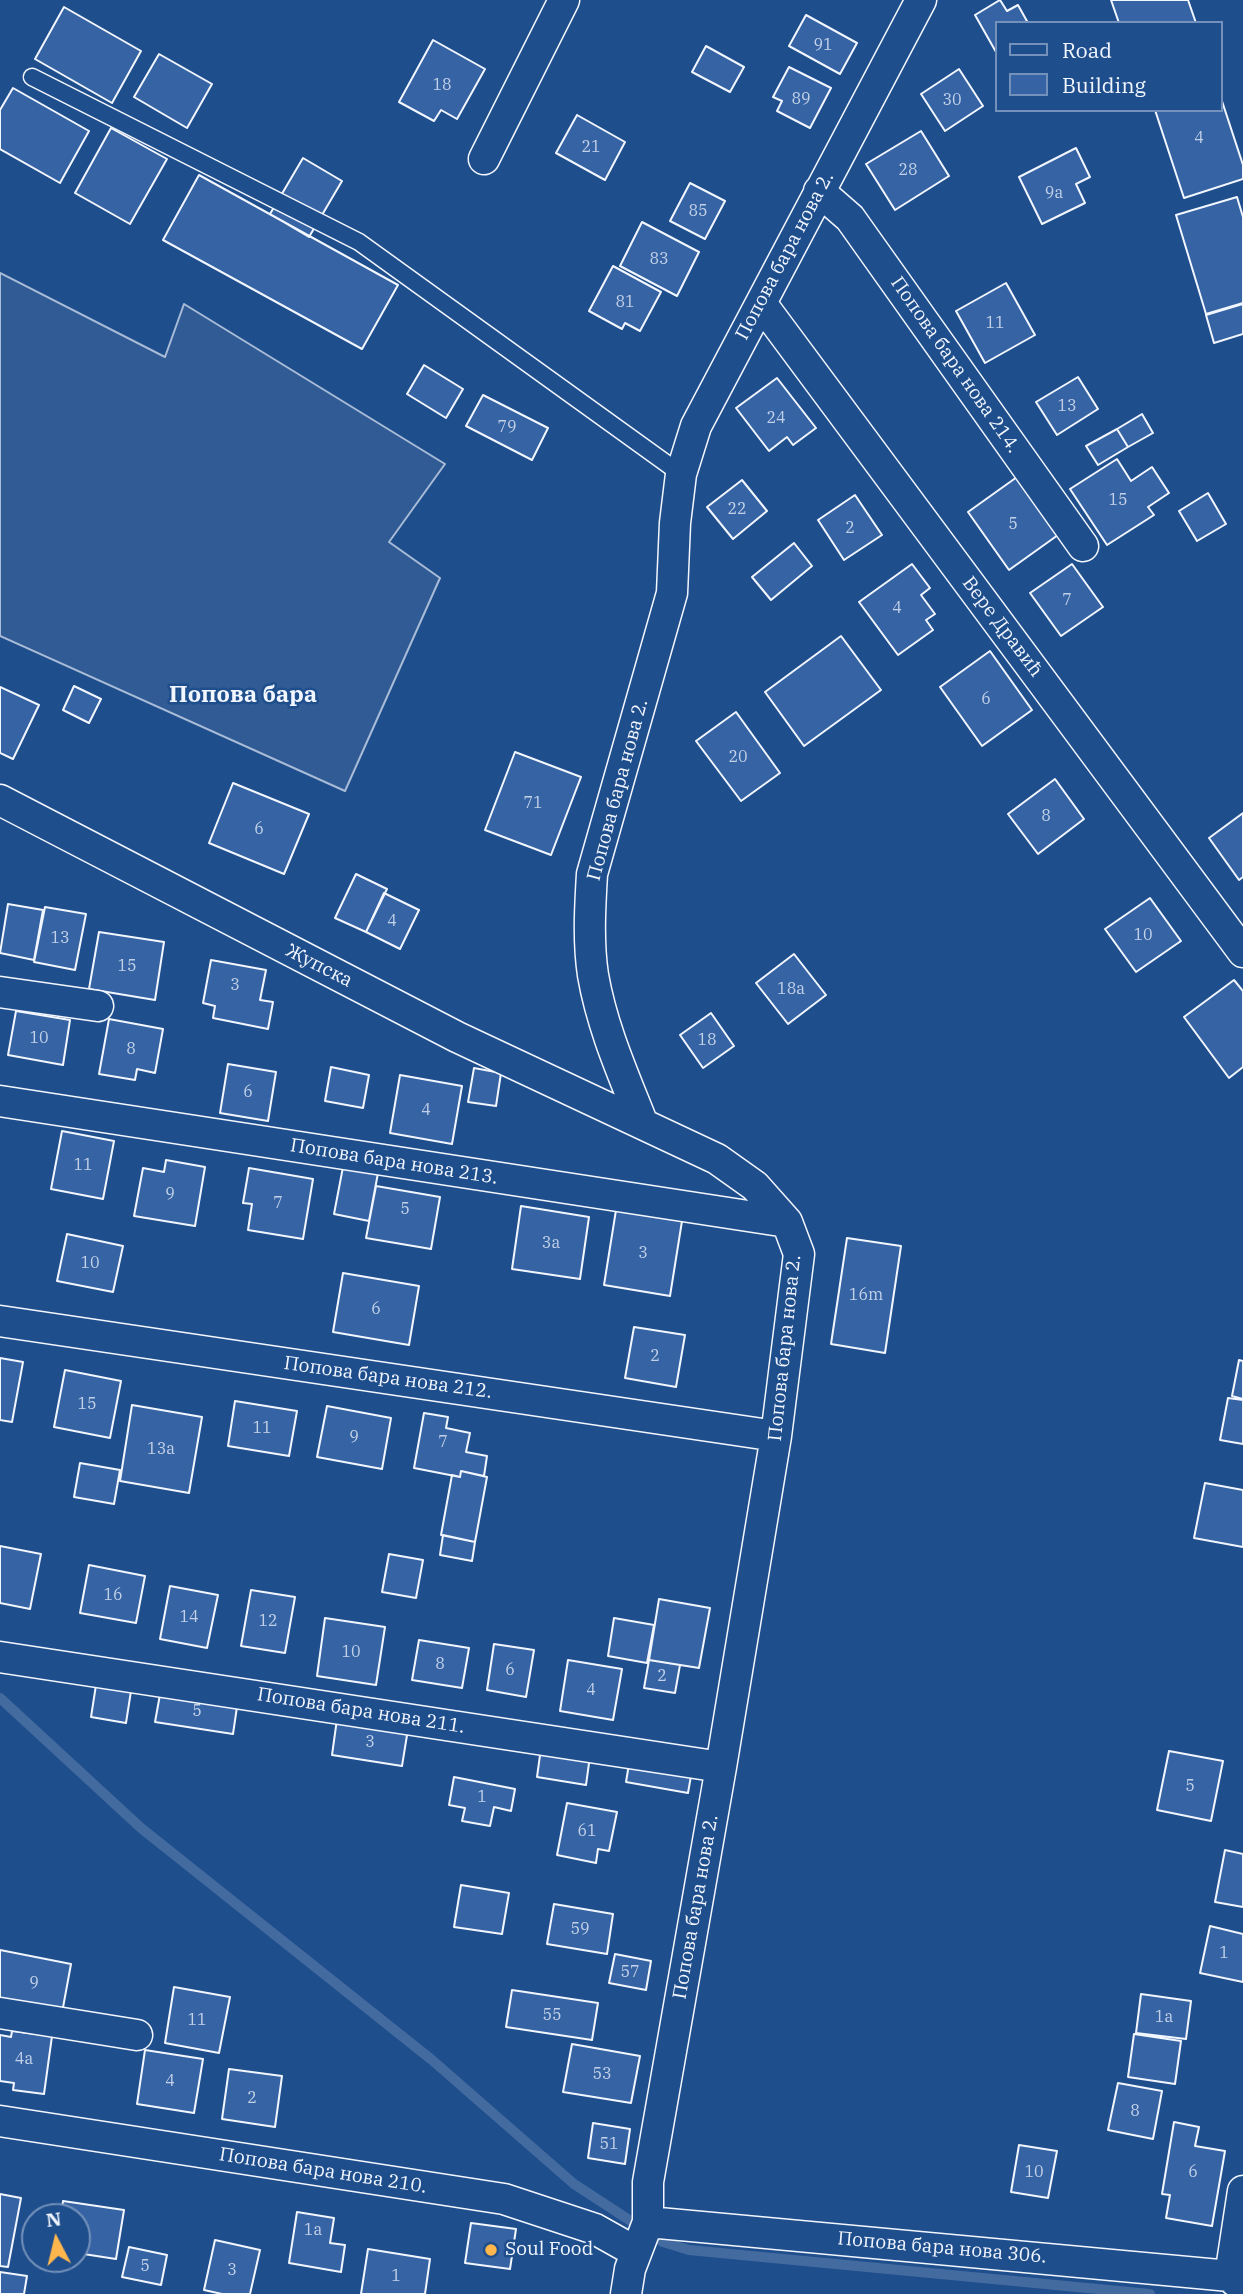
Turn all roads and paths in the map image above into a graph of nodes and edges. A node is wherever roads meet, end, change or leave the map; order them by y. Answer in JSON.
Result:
{"nodes":[{"id":1,"x":564,"y":0,"type":"edge"},
{"id":2,"x":921,"y":0,"type":"edge"},
{"id":3,"x":32,"y":76,"type":"dead end"},
{"id":4,"x":484,"y":159,"type":"dead end"},
{"id":5,"x":819,"y":191,"type":"junction"},
{"id":6,"x":761,"y":303,"type":"junction"},
{"id":7,"x":681,"y":474,"type":"junction"},
{"id":8,"x":1083,"y":546,"type":"dead end"},
{"id":9,"x":0,"y":800,"type":"edge"},
{"id":10,"x":1243,"y":952,"type":"edge"},
{"id":11,"x":0,"y":992,"type":"edge"},
{"id":12,"x":98,"y":1006,"type":"dead end"},
{"id":13,"x":0,"y":1101,"type":"edge"},
{"id":14,"x":642,"y":1122,"type":"junction"},
{"id":15,"x":787,"y":1222,"type":"junction"},
{"id":16,"x":0,"y":1321,"type":"edge"},
{"id":17,"x":776,"y":1436,"type":"junction"},
{"id":18,"x":0,"y":1657,"type":"edge"},
{"id":19,"x":721,"y":1767,"type":"junction"},
{"id":20,"x":0,"y":2013,"type":"edge"},
{"id":21,"x":137,"y":2035,"type":"dead end"},
{"id":22,"x":0,"y":2121,"type":"edge"},
{"id":23,"x":1243,"y":2191,"type":"edge"},
{"id":24,"x":642,"y":2237,"type":"junction"},
{"id":25,"x":1235,"y":2283,"type":"edge"},
{"id":26,"x":626,"y":2294,"type":"edge"}],
"edges":[{"from":1,"to":4,"type":"street"},
{"from":2,"to":5,"type":"street","name":"Попова бара нова 2."},
{"from":3,"to":7,"type":"lane"},
{"from":5,"to":6,"type":"street","name":"Попова бара нова 2."},
{"from":5,"to":8,"type":"street","name":"Попова бара нова 214."},
{"from":6,"to":7,"type":"street","name":"Попова бара нова 2."},
{"from":6,"to":10,"type":"street","name":"Вере Дравић"},
{"from":7,"to":14,"type":"street","name":"Попова бара нова 2."},
{"from":9,"to":14,"type":"street","name":"Жупска"},
{"from":11,"to":12,"type":"street"},
{"from":13,"to":15,"type":"street","name":"Попова бара нова 213."},
{"from":14,"to":15,"type":"street","name":"Попова бара нова 2."},
{"from":15,"to":17,"type":"street","name":"Попова бара нова 2."},
{"from":16,"to":17,"type":"street","name":"Попова бара нова 212."},
{"from":17,"to":19,"type":"street","name":"Попова бара нова 2."},
{"from":18,"to":19,"type":"street","name":"Попова бара нова 211."},
{"from":19,"to":24,"type":"street","name":"Попова бара нова 2."},
{"from":20,"to":21,"type":"street"},
{"from":22,"to":24,"type":"street","name":"Попова бара нова 210."},
{"from":23,"to":25,"type":"street"},
{"from":24,"to":25,"type":"street","name":"Попова бара нова 306."},
{"from":24,"to":26,"type":"street","name":"Попова бара нова 2."}]}
